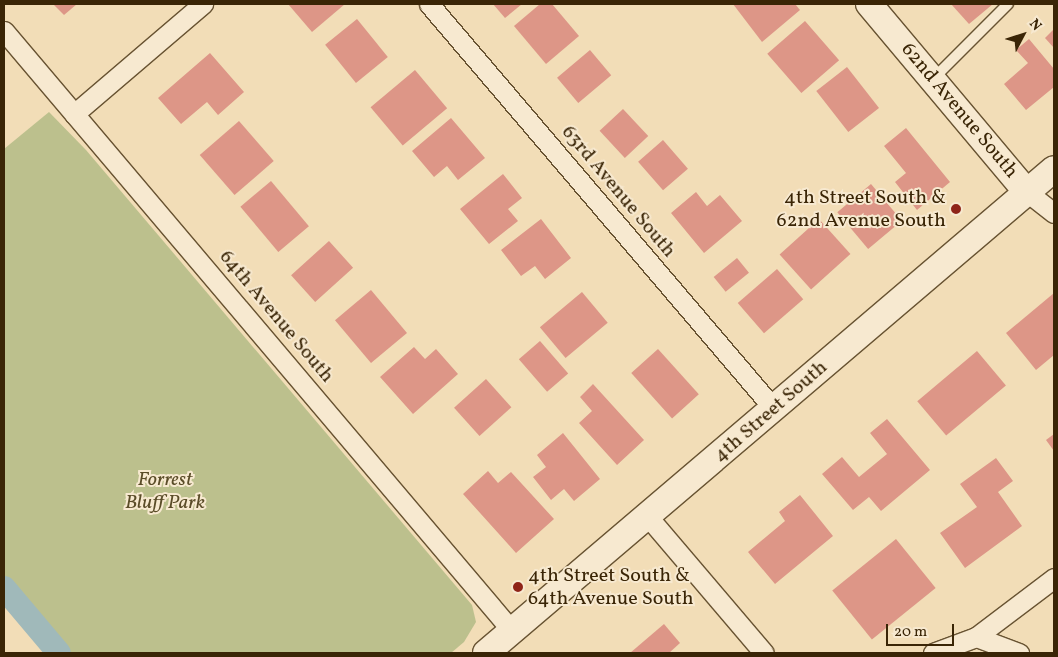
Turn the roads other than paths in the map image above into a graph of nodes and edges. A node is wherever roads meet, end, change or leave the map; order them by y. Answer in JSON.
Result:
{"nodes":[{"id":1,"x":203,"y":4,"type":"edge"},
{"id":2,"x":429,"y":4,"type":"edge"},
{"id":3,"x":869,"y":4,"type":"edge"},
{"id":4,"x":1008,"y":4,"type":"edge"},
{"id":5,"x":4,"y":31,"type":"edge"},
{"id":6,"x":932,"y":80,"type":"junction"},
{"id":7,"x":74,"y":114,"type":"junction"},
{"id":8,"x":1054,"y":169,"type":"edge"},
{"id":9,"x":1027,"y":192,"type":"junction"},
{"id":10,"x":1054,"y":213,"type":"edge"},
{"id":11,"x":774,"y":409,"type":"junction"},
{"id":12,"x":649,"y":518,"type":"junction"},
{"id":13,"x":1054,"y":578,"type":"edge"},
{"id":14,"x":513,"y":632,"type":"junction"},
{"id":15,"x":976,"y":637,"type":"junction"},
{"id":16,"x":486,"y":653,"type":"edge"},
{"id":17,"x":764,"y":653,"type":"edge"},
{"id":18,"x":933,"y":653,"type":"edge"},
{"id":19,"x":1018,"y":653,"type":"edge"}],
"edges":[{"from":1,"to":7,"type":"street"},
{"from":2,"to":11,"type":"street","name":"63rd Avenue South"},
{"from":3,"to":6,"type":"street","name":"62nd Avenue South"},
{"from":4,"to":6,"type":"lane"},
{"from":5,"to":7,"type":"street","name":"64th Avenue South"},
{"from":6,"to":9,"type":"street","name":"62nd Avenue South"},
{"from":7,"to":14,"type":"street","name":"64th Avenue South"},
{"from":8,"to":9,"type":"street","name":"4th Street South"},
{"from":9,"to":10,"type":"street","name":"62nd Avenue South"},
{"from":9,"to":11,"type":"street","name":"4th Street South"},
{"from":11,"to":12,"type":"street","name":"4th Street South"},
{"from":12,"to":14,"type":"street","name":"4th Street South"},
{"from":12,"to":17,"type":"street"},
{"from":13,"to":15,"type":"street"},
{"from":14,"to":16,"type":"street","name":"4th Street South"},
{"from":15,"to":18,"type":"street"},
{"from":15,"to":19,"type":"street"}]}
